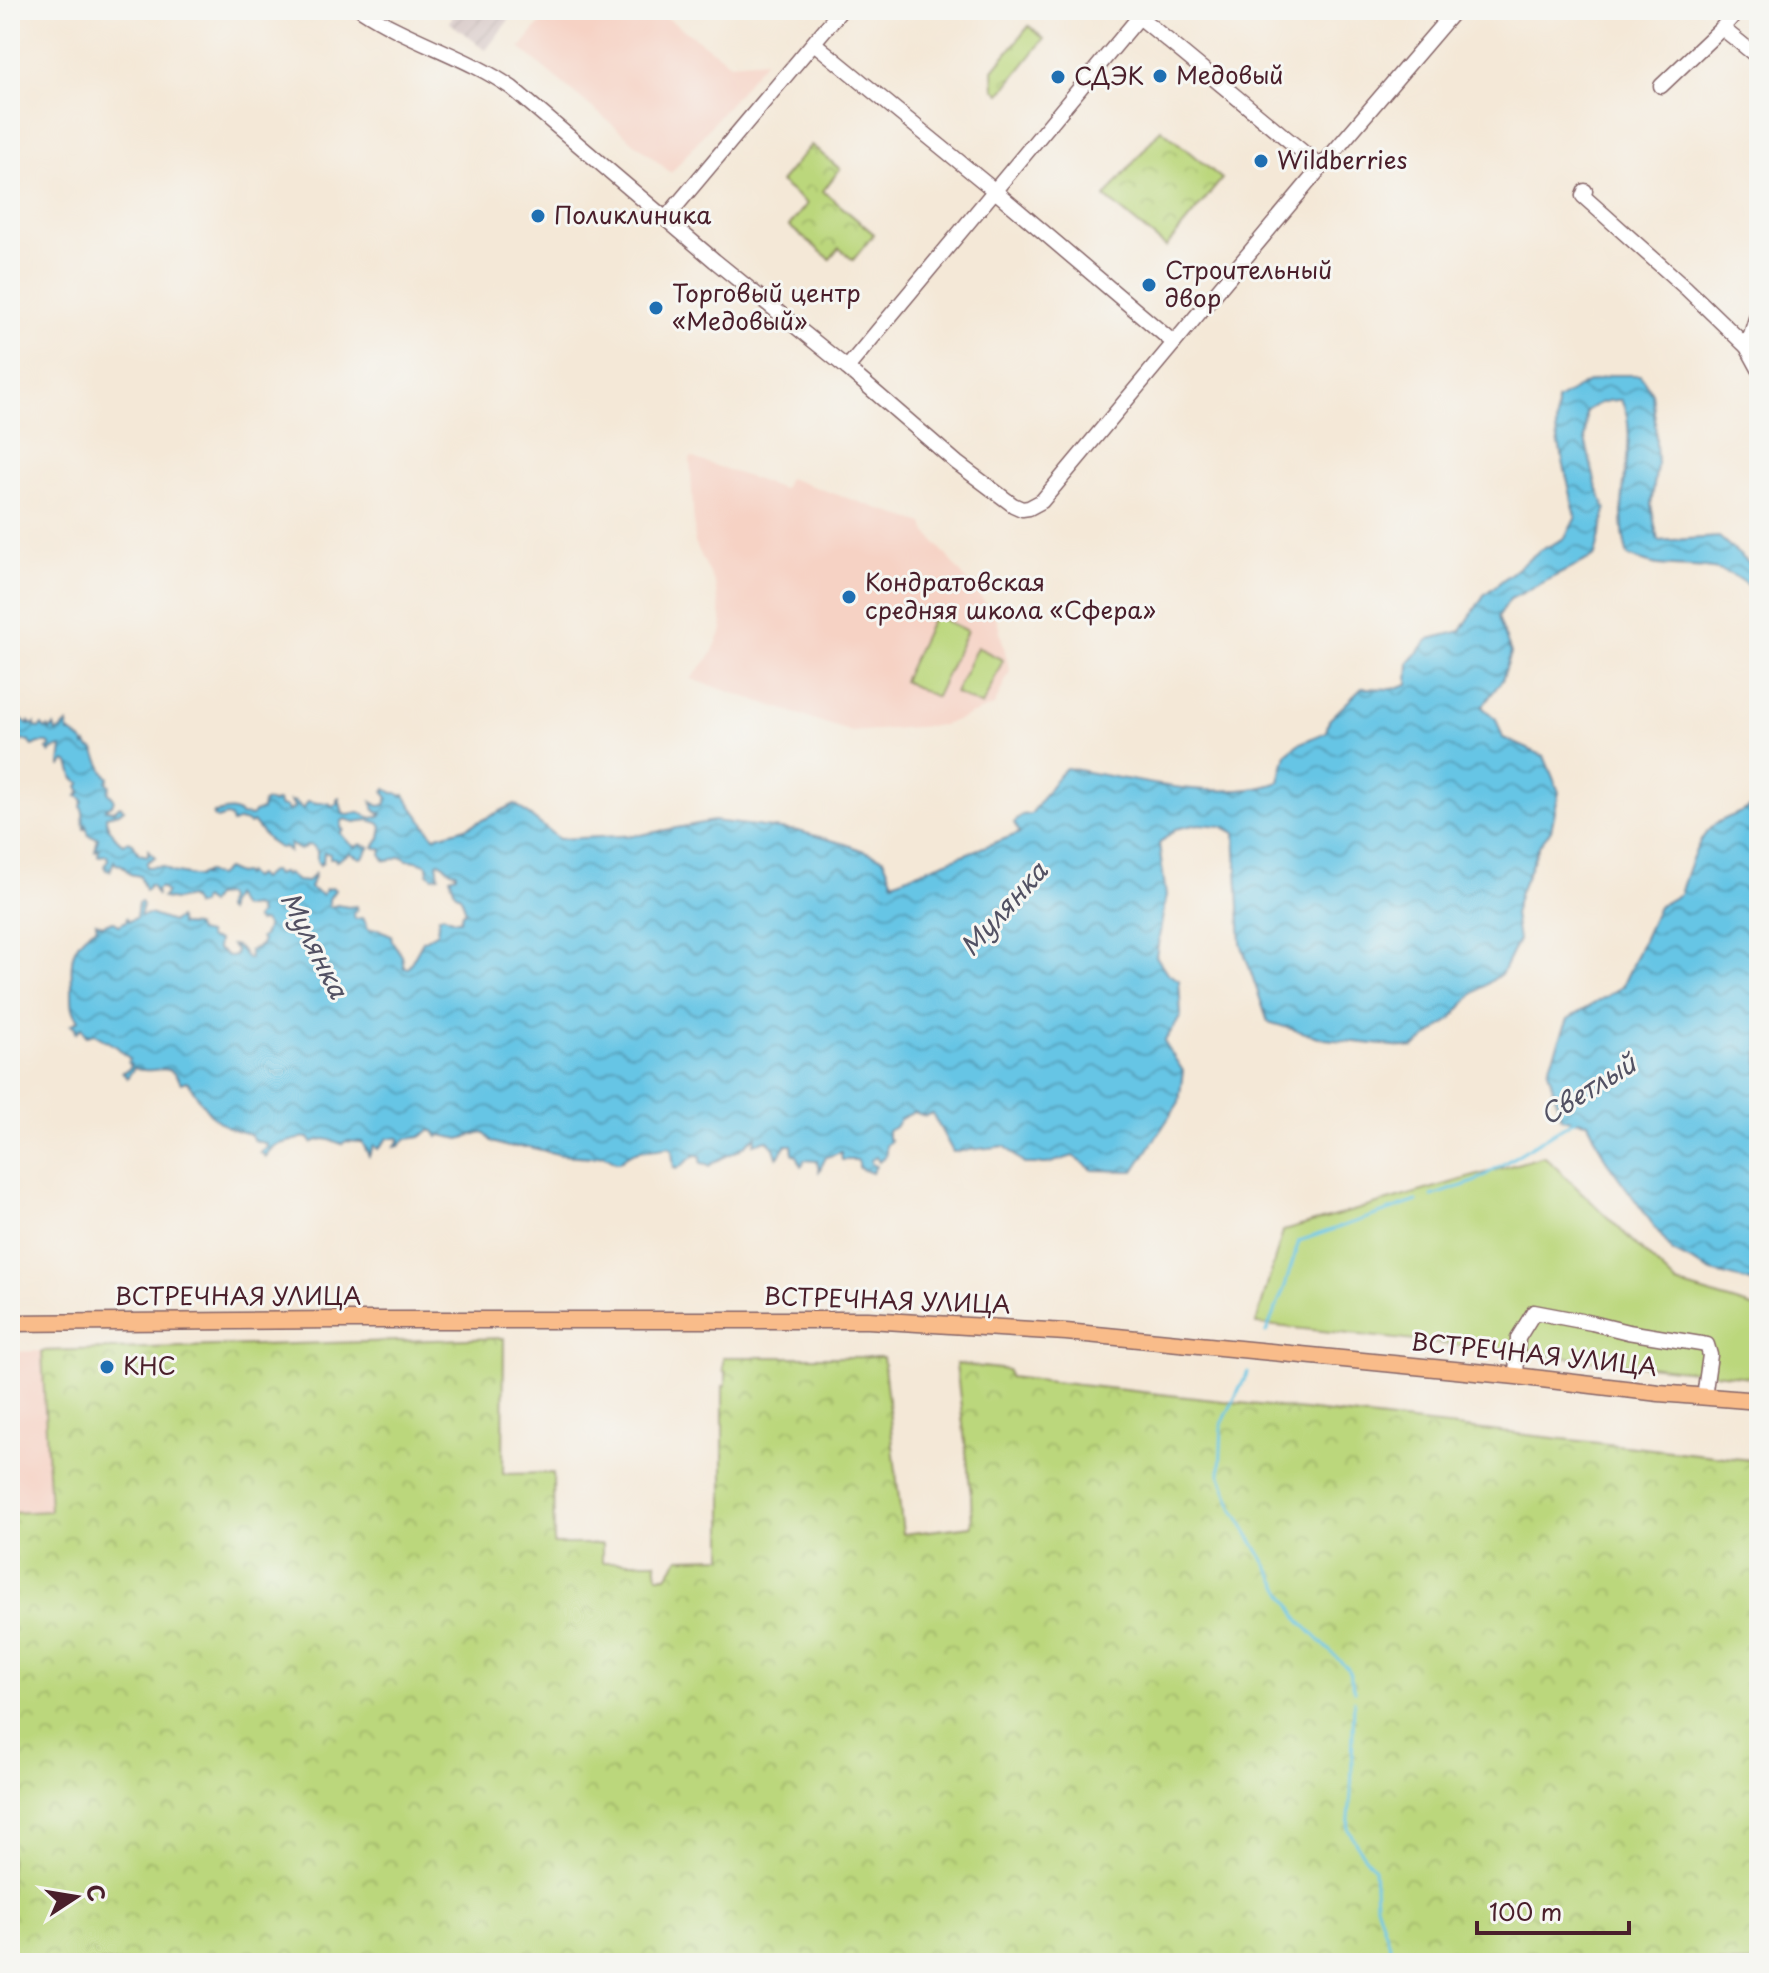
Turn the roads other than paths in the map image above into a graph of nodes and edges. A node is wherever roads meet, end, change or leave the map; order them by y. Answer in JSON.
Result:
{"nodes":[{"id":1,"x":362,"y":10,"type":"edge"},
{"id":2,"x":841,"y":10,"type":"edge"},
{"id":3,"x":1455,"y":10,"type":"edge"},
{"id":4,"x":1738,"y":10,"type":"edge"},
{"id":5,"x":1139,"y":12,"type":"edge"},
{"id":6,"x":1722,"y":28,"type":"junction"},
{"id":7,"x":814,"y":43,"type":"junction"},
{"id":8,"x":1759,"y":58,"type":"edge"},
{"id":9,"x":1661,"y":86,"type":"dead end"},
{"id":10,"x":1321,"y":167,"type":"junction"},
{"id":11,"x":995,"y":191,"type":"junction"},
{"id":12,"x":1585,"y":191,"type":"dead end"},
{"id":13,"x":666,"y":218,"type":"junction"},
{"id":14,"x":1759,"y":309,"type":"edge"},
{"id":15,"x":1174,"y":343,"type":"junction"},
{"id":16,"x":1747,"y":347,"type":"junction"},
{"id":17,"x":847,"y":368,"type":"junction"},
{"id":18,"x":1759,"y":369,"type":"edge"},
{"id":19,"x":10,"y":1323,"type":"edge"},
{"id":20,"x":1516,"y":1376,"type":"junction"},
{"id":21,"x":1704,"y":1397,"type":"junction"},
{"id":22,"x":1759,"y":1401,"type":"edge"}],
"edges":[{"from":1,"to":13,"type":"street"},
{"from":2,"to":7,"type":"street"},
{"from":3,"to":10,"type":"street"},
{"from":4,"to":6,"type":"street"},
{"from":5,"to":10,"type":"street"},
{"from":5,"to":11,"type":"street"},
{"from":6,"to":8,"type":"street"},
{"from":6,"to":9,"type":"street"},
{"from":7,"to":11,"type":"street"},
{"from":7,"to":13,"type":"street"},
{"from":10,"to":15,"type":"street"},
{"from":11,"to":15,"type":"street"},
{"from":11,"to":17,"type":"street"},
{"from":12,"to":16,"type":"street"},
{"from":13,"to":17,"type":"street"},
{"from":14,"to":16,"type":"street"},
{"from":15,"to":17,"type":"street"},
{"from":16,"to":18,"type":"street"},
{"from":19,"to":20,"type":"main road","name":"ВСТРЕЧНАЯ УЛИЦА"},
{"from":20,"to":21,"type":"main road","name":"ВСТРЕЧНАЯ УЛИЦА"},
{"from":20,"to":21,"type":"street"},
{"from":21,"to":22,"type":"main road","name":"ВСТРЕЧНАЯ УЛИЦА"}]}
